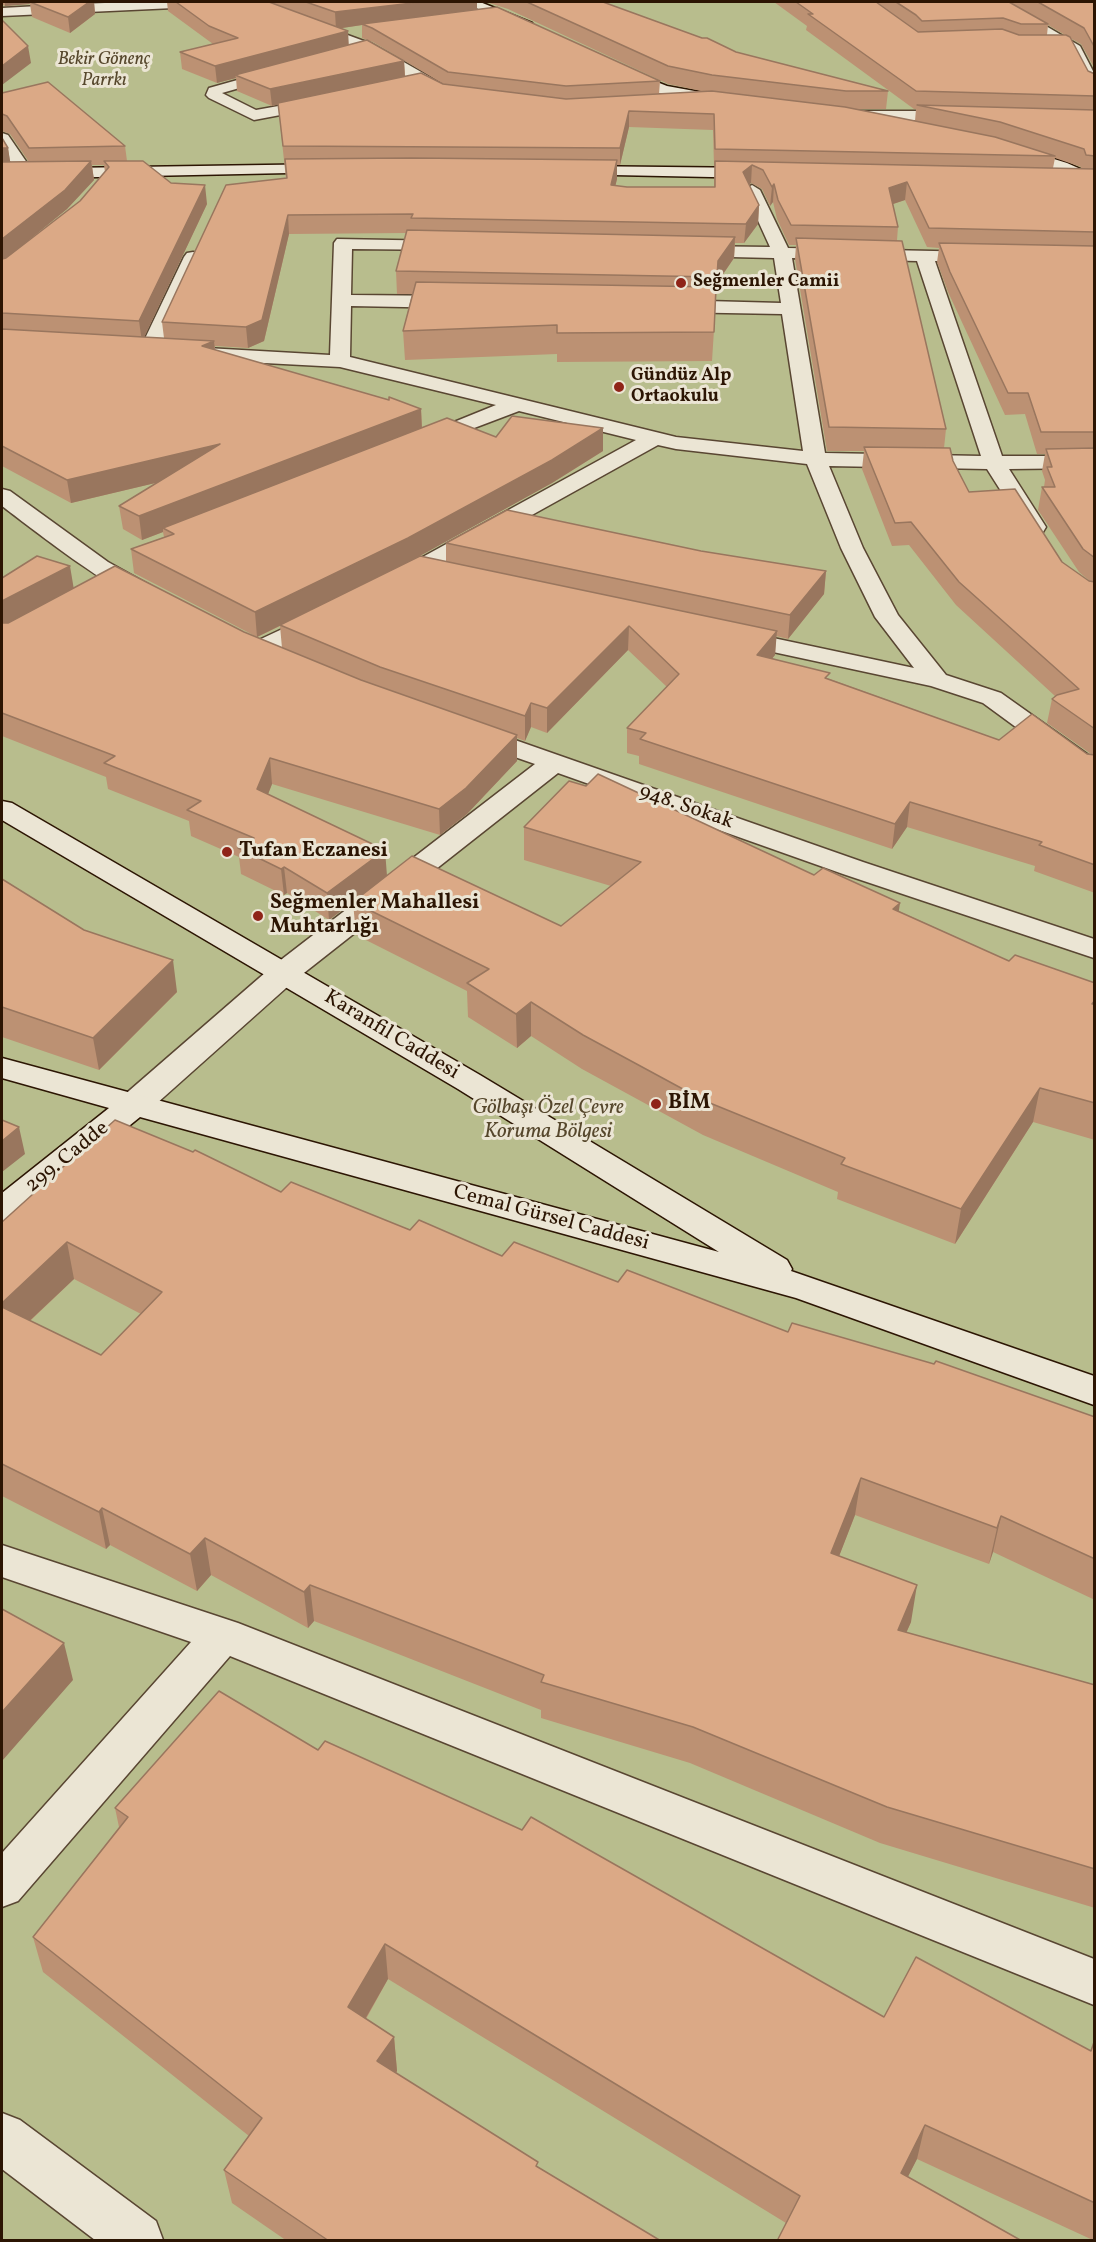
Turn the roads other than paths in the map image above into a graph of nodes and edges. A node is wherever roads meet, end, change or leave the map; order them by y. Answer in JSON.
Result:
{"nodes":[{"id":1,"x":218,"y":2,"type":"edge"},
{"id":2,"x":247,"y":2,"type":"edge"},
{"id":3,"x":470,"y":2,"type":"edge"},
{"id":4,"x":996,"y":2,"type":"edge"},
{"id":5,"x":45,"y":5,"type":"edge"},
{"id":6,"x":2,"y":12,"type":"edge"},
{"id":7,"x":502,"y":14,"type":"junction"},
{"id":8,"x":469,"y":18,"type":"edge"},
{"id":9,"x":368,"y":31,"type":"edge"},
{"id":10,"x":543,"y":34,"type":"edge"},
{"id":11,"x":334,"y":35,"type":"junction"},
{"id":12,"x":369,"y":49,"type":"junction"},
{"id":13,"x":1075,"y":49,"type":"junction"},
{"id":14,"x":1095,"y":50,"type":"edge"},
{"id":15,"x":346,"y":55,"type":"edge"},
{"id":16,"x":605,"y":64,"type":"edge"},
{"id":17,"x":300,"y":67,"type":"edge"},
{"id":18,"x":424,"y":81,"type":"junction"},
{"id":19,"x":398,"y":86,"type":"edge"},
{"id":20,"x":1095,"y":87,"type":"edge"},
{"id":21,"x":466,"y":96,"type":"edge"},
{"id":22,"x":338,"y":99,"type":"edge"},
{"id":23,"x":711,"y":100,"type":"junction"},
{"id":24,"x":655,"y":103,"type":"edge"},
{"id":25,"x":732,"y":103,"type":"edge"},
{"id":26,"x":970,"y":116,"type":"edge"},
{"id":27,"x":924,"y":132,"type":"edge"},
{"id":28,"x":2,"y":138,"type":"edge"},
{"id":29,"x":997,"y":147,"type":"edge"},
{"id":30,"x":345,"y":169,"type":"edge"},
{"id":31,"x":552,"y":171,"type":"edge"},
{"id":32,"x":26,"y":173,"type":"junction"},
{"id":33,"x":2,"y":174,"type":"edge"},
{"id":34,"x":1047,"y":180,"type":"edge"},
{"id":35,"x":1092,"y":185,"type":"edge"},
{"id":36,"x":2,"y":186,"type":"edge"},
{"id":37,"x":180,"y":188,"type":"edge"},
{"id":38,"x":199,"y":244,"type":"edge"},
{"id":39,"x":462,"y":246,"type":"edge"},
{"id":40,"x":663,"y":251,"type":"edge"},
{"id":41,"x":782,"y":253,"type":"junction"},
{"id":42,"x":924,"y":256,"type":"junction"},
{"id":43,"x":1003,"y":257,"type":"edge"},
{"id":44,"x":342,"y":300,"type":"junction"},
{"id":45,"x":472,"y":303,"type":"edge"},
{"id":46,"x":649,"y":306,"type":"edge"},
{"id":47,"x":791,"y":309,"type":"junction"},
{"id":48,"x":126,"y":350,"type":"edge"},
{"id":49,"x":148,"y":351,"type":"junction"},
{"id":50,"x":340,"y":361,"type":"junction"},
{"id":51,"x":518,"y":404,"type":"junction"},
{"id":52,"x":655,"y":438,"type":"junction"},
{"id":53,"x":408,"y":447,"type":"edge"},
{"id":54,"x":815,"y":459,"type":"junction"},
{"id":55,"x":1095,"y":462,"type":"edge"},
{"id":56,"x":994,"y":463,"type":"junction"},
{"id":57,"x":2,"y":496,"type":"edge"},
{"id":58,"x":1043,"y":540,"type":"edge"},
{"id":59,"x":418,"y":570,"type":"junction"},
{"id":60,"x":453,"y":577,"type":"edge"},
{"id":61,"x":378,"y":590,"type":"edge"},
{"id":62,"x":164,"y":603,"type":"edge"},
{"id":63,"x":338,"y":610,"type":"edge"},
{"id":64,"x":706,"y":631,"type":"edge"},
{"id":65,"x":288,"y":663,"type":"edge"},
{"id":66,"x":937,"y":680,"type":"junction"},
{"id":67,"x":447,"y":724,"type":"edge"},
{"id":68,"x":555,"y":762,"type":"junction"},
{"id":69,"x":1095,"y":771,"type":"edge"},
{"id":70,"x":2,"y":809,"type":"edge"},
{"id":71,"x":1095,"y":949,"type":"edge"},
{"id":72,"x":284,"y":973,"type":"junction"},
{"id":73,"x":2,"y":1068,"type":"edge"},
{"id":74,"x":134,"y":1106,"type":"junction"},
{"id":75,"x":2,"y":1211,"type":"edge"},
{"id":76,"x":806,"y":1288,"type":"junction"},
{"id":77,"x":1095,"y":1391,"type":"edge"},
{"id":78,"x":2,"y":1561,"type":"edge"},
{"id":79,"x":223,"y":1635,"type":"junction"},
{"id":80,"x":2,"y":1886,"type":"edge"},
{"id":81,"x":1095,"y":1982,"type":"edge"},
{"id":82,"x":2,"y":2138,"type":"edge"},
{"id":83,"x":137,"y":2241,"type":"edge"}],
"edges":[{"from":1,"to":5,"type":"street"},
{"from":2,"to":11,"type":"street"},
{"from":3,"to":7,"type":"street"},
{"from":4,"to":13,"type":"street"},
{"from":5,"to":6,"type":"street"},
{"from":7,"to":8,"type":"street"},
{"from":7,"to":10,"type":"street"},
{"from":9,"to":11,"type":"street"},
{"from":11,"to":12,"type":"street"},
{"from":12,"to":15,"type":"street"},
{"from":12,"to":18,"type":"street"},
{"from":13,"to":14,"type":"street"},
{"from":13,"to":20,"type":"street"},
{"from":16,"to":23,"type":"street"},
{"from":17,"to":22,"type":"street"},
{"from":18,"to":19,"type":"street"},
{"from":18,"to":21,"type":"street"},
{"from":23,"to":24,"type":"street"},
{"from":23,"to":25,"type":"street"},
{"from":26,"to":27,"type":"street"},
{"from":28,"to":32,"type":"street"},
{"from":29,"to":35,"type":"street"},
{"from":30,"to":32,"type":"street"},
{"from":31,"to":41,"type":"street"},
{"from":32,"to":33,"type":"street"},
{"from":34,"to":35,"type":"street"},
{"from":36,"to":37,"type":"street"},
{"from":38,"to":49,"type":"street"},
{"from":39,"to":44,"type":"street"},
{"from":40,"to":41,"type":"street"},
{"from":41,"to":42,"type":"street"},
{"from":41,"to":47,"type":"street"},
{"from":42,"to":43,"type":"street"},
{"from":42,"to":56,"type":"street"},
{"from":44,"to":45,"type":"street"},
{"from":44,"to":50,"type":"street"},
{"from":46,"to":47,"type":"street"},
{"from":47,"to":54,"type":"street"},
{"from":48,"to":49,"type":"street"},
{"from":49,"to":50,"type":"street"},
{"from":50,"to":51,"type":"street"},
{"from":51,"to":52,"type":"street"},
{"from":51,"to":53,"type":"street"},
{"from":52,"to":54,"type":"street"},
{"from":52,"to":59,"type":"street"},
{"from":54,"to":56,"type":"street"},
{"from":54,"to":66,"type":"street"},
{"from":55,"to":56,"type":"street"},
{"from":56,"to":58,"type":"street"},
{"from":57,"to":62,"type":"street"},
{"from":59,"to":60,"type":"street"},
{"from":59,"to":61,"type":"street"},
{"from":63,"to":65,"type":"street"},
{"from":64,"to":66,"type":"street"},
{"from":66,"to":69,"type":"street"},
{"from":67,"to":68,"type":"street","name":"948. Sokak"},
{"from":68,"to":71,"type":"street","name":"948. Sokak"},
{"from":68,"to":72,"type":"street","name":"299. Cadde"},
{"from":70,"to":72,"type":"street","name":"Karanfil Caddesi"},
{"from":72,"to":74,"type":"street","name":"299. Cadde"},
{"from":72,"to":76,"type":"street","name":"Karanfil Caddesi"},
{"from":73,"to":74,"type":"street","name":"Cemal Gürsel Caddesi"},
{"from":74,"to":75,"type":"street","name":"299. Cadde"},
{"from":74,"to":76,"type":"street","name":"Cemal Gürsel Caddesi"},
{"from":76,"to":77,"type":"street","name":"Cemal Gürsel Caddesi"},
{"from":78,"to":79,"type":"street"},
{"from":79,"to":80,"type":"street"},
{"from":79,"to":81,"type":"street"},
{"from":82,"to":83,"type":"street"}]}
